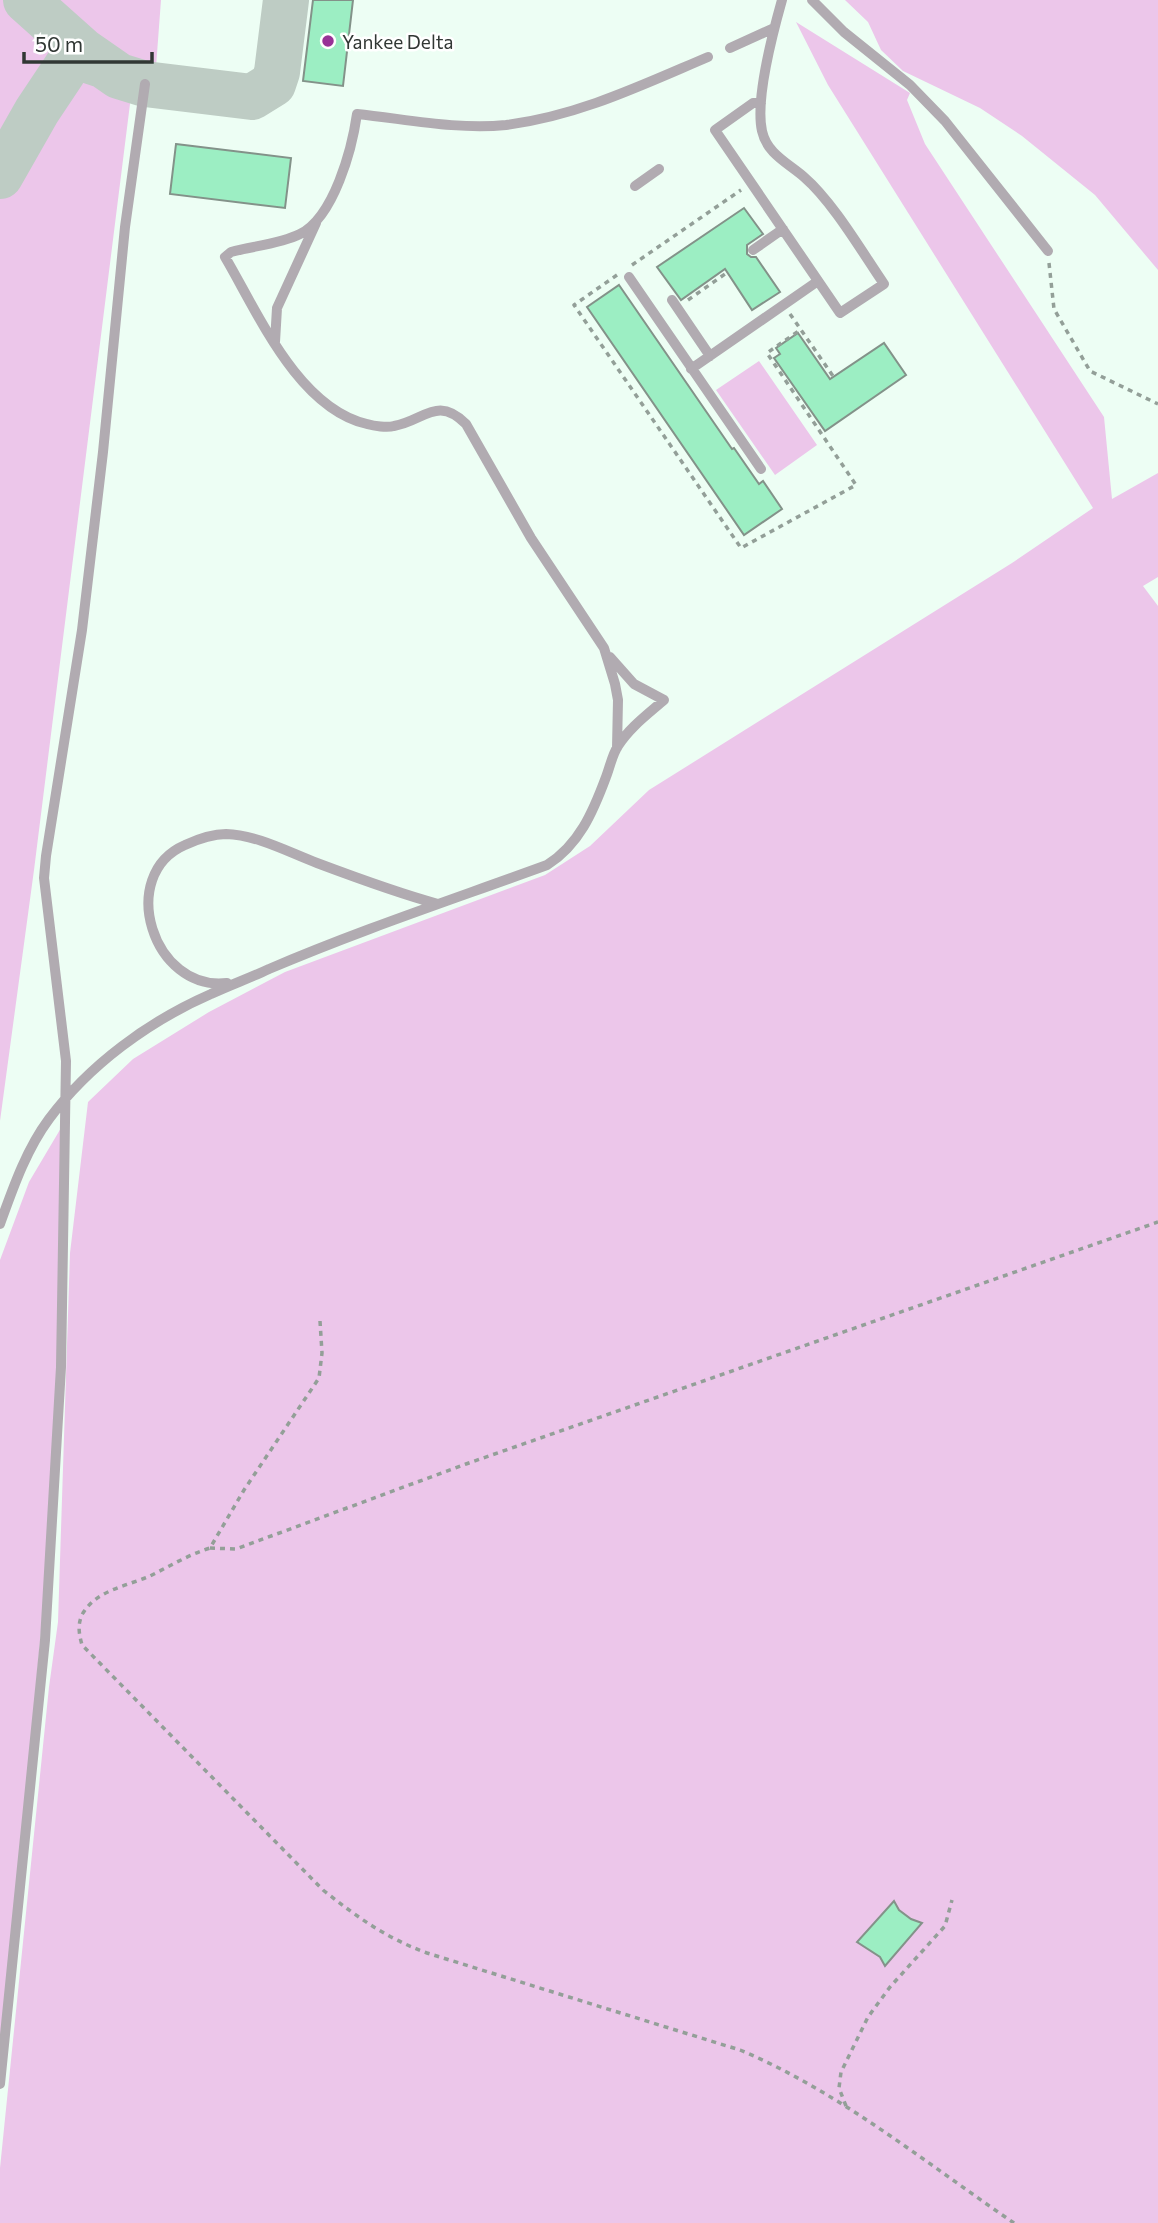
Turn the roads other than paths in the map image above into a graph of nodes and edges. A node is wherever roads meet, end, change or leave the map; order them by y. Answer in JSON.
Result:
{"nodes":[{"id":1,"x":782,"y":0,"type":"edge"},
{"id":2,"x":812,"y":0,"type":"edge"},
{"id":3,"x":774,"y":28,"type":"junction"},
{"id":4,"x":730,"y":48,"type":"dead end"},
{"id":5,"x":708,"y":57,"type":"dead end"},
{"id":6,"x":145,"y":83,"type":"dead end"},
{"id":7,"x":761,"y":103,"type":"junction"},
{"id":8,"x":659,"y":169,"type":"dead end"},
{"id":9,"x":635,"y":186,"type":"dead end"},
{"id":10,"x":316,"y":223,"type":"junction"},
{"id":11,"x":783,"y":229,"type":"junction"},
{"id":12,"x":753,"y":250,"type":"dead end"},
{"id":13,"x":1048,"y":251,"type":"road end"},
{"id":14,"x":629,"y":277,"type":"dead end"},
{"id":15,"x":818,"y":281,"type":"junction"},
{"id":16,"x":675,"y":304,"type":"road end"},
{"id":17,"x":275,"y":342,"type":"junction"},
{"id":18,"x":710,"y":356,"type":"junction"},
{"id":19,"x":691,"y":369,"type":"junction"},
{"id":20,"x":761,"y":469,"type":"dead end"},
{"id":21,"x":604,"y":649,"type":"junction"},
{"id":22,"x":617,"y":748,"type":"junction"},
{"id":23,"x":438,"y":904,"type":"junction"},
{"id":24,"x":242,"y":981,"type":"junction"},
{"id":25,"x":66,"y":1099,"type":"junction"},
{"id":26,"x":0,"y":1224,"type":"edge"},
{"id":27,"x":0,"y":2084,"type":"edge"}],
"edges":[{"from":1,"to":3,"type":"lane"},
{"from":2,"to":13,"type":"lane"},
{"from":3,"to":4,"type":"lane"},
{"from":3,"to":7,"type":"lane"},
{"from":5,"to":10,"type":"lane"},
{"from":6,"to":25,"type":"lane"},
{"from":7,"to":11,"type":"lane"},
{"from":7,"to":15,"type":"lane"},
{"from":8,"to":9,"type":"lane"},
{"from":10,"to":17,"type":"lane"},
{"from":10,"to":17,"type":"lane"},
{"from":11,"to":12,"type":"lane"},
{"from":11,"to":15,"type":"lane"},
{"from":14,"to":19,"type":"lane"},
{"from":15,"to":18,"type":"lane"},
{"from":16,"to":18,"type":"lane"},
{"from":17,"to":21,"type":"lane"},
{"from":18,"to":19,"type":"lane"},
{"from":19,"to":20,"type":"lane"},
{"from":21,"to":22,"type":"lane"},
{"from":21,"to":22,"type":"lane"},
{"from":22,"to":23,"type":"lane"},
{"from":23,"to":24,"type":"lane"},
{"from":23,"to":24,"type":"lane"},
{"from":24,"to":25,"type":"lane"},
{"from":25,"to":26,"type":"lane"},
{"from":25,"to":27,"type":"lane"}]}
